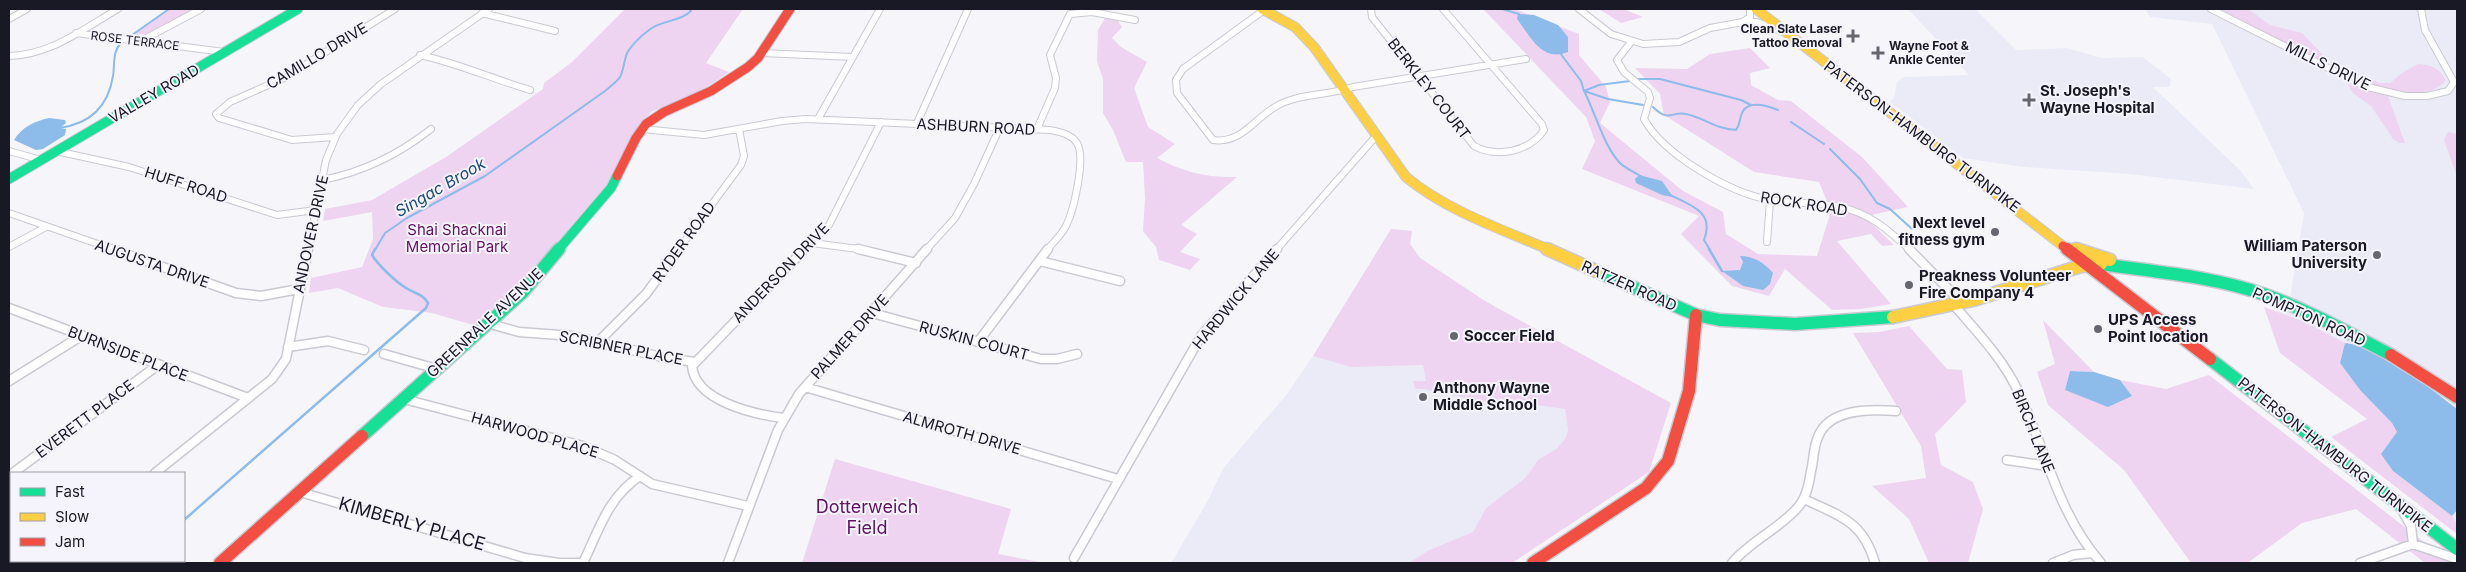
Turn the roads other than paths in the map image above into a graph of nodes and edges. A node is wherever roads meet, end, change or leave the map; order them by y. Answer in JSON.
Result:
{"nodes":[{"id":1,"x":27,"y":9,"type":"edge"},
{"id":2,"x":118,"y":9,"type":"edge"},
{"id":3,"x":201,"y":9,"type":"edge"},
{"id":4,"x":298,"y":9,"type":"edge"},
{"id":5,"x":395,"y":9,"type":"edge"},
{"id":6,"x":790,"y":9,"type":"edge"},
{"id":7,"x":880,"y":9,"type":"edge"},
{"id":8,"x":968,"y":9,"type":"edge"},
{"id":9,"x":1263,"y":9,"type":"edge"},
{"id":10,"x":1371,"y":9,"type":"edge"},
{"id":11,"x":1443,"y":9,"type":"edge"},
{"id":12,"x":1579,"y":9,"type":"edge"},
{"id":13,"x":1750,"y":9,"type":"edge"},
{"id":14,"x":1756,"y":9,"type":"edge"},
{"id":15,"x":2211,"y":9,"type":"edge"},
{"id":16,"x":2421,"y":9,"type":"edge"},
{"id":17,"x":486,"y":11,"type":"edge"},
{"id":18,"x":9,"y":19,"type":"edge"},
{"id":19,"x":1135,"y":20,"type":"dead end"},
{"id":20,"x":1743,"y":22,"type":"junction"},
{"id":21,"x":556,"y":32,"type":"dead end"},
{"id":22,"x":76,"y":33,"type":"junction"},
{"id":23,"x":1789,"y":35,"type":"junction"},
{"id":24,"x":141,"y":41,"type":"junction"},
{"id":25,"x":1631,"y":42,"type":"junction"},
{"id":26,"x":224,"y":52,"type":"junction"},
{"id":27,"x":761,"y":54,"type":"junction"},
{"id":28,"x":420,"y":55,"type":"junction"},
{"id":29,"x":9,"y":56,"type":"edge"},
{"id":30,"x":853,"y":57,"type":"junction"},
{"id":31,"x":1526,"y":59,"type":"dead end"},
{"id":32,"x":1491,"y":65,"type":"junction"},
{"id":33,"x":1419,"y":77,"type":"junction"},
{"id":34,"x":530,"y":90,"type":"dead end"},
{"id":35,"x":1345,"y":90,"type":"junction"},
{"id":36,"x":818,"y":119,"type":"junction"},
{"id":37,"x":881,"y":122,"type":"junction"},
{"id":38,"x":917,"y":124,"type":"junction"},
{"id":39,"x":1000,"y":127,"type":"junction"},
{"id":40,"x":431,"y":129,"type":"dead end"},
{"id":41,"x":642,"y":129,"type":"junction"},
{"id":42,"x":739,"y":129,"type":"junction"},
{"id":43,"x":1037,"y":129,"type":"junction"},
{"id":44,"x":1377,"y":134,"type":"junction"},
{"id":45,"x":335,"y":137,"type":"junction"},
{"id":46,"x":9,"y":151,"type":"edge"},
{"id":47,"x":56,"y":151,"type":"junction"},
{"id":48,"x":41,"y":160,"type":"junction"},
{"id":49,"x":9,"y":178,"type":"edge"},
{"id":50,"x":322,"y":180,"type":"junction"},
{"id":51,"x":1770,"y":200,"type":"junction"},
{"id":52,"x":316,"y":210,"type":"junction"},
{"id":53,"x":9,"y":213,"type":"edge"},
{"id":54,"x":46,"y":226,"type":"junction"},
{"id":55,"x":1767,"y":242,"type":"dead end"},
{"id":56,"x":812,"y":243,"type":"junction"},
{"id":57,"x":2063,"y":245,"type":"junction"},
{"id":58,"x":9,"y":247,"type":"edge"},
{"id":59,"x":1040,"y":261,"type":"junction"},
{"id":60,"x":916,"y":263,"type":"junction"},
{"id":61,"x":2089,"y":265,"type":"junction"},
{"id":62,"x":2139,"y":269,"type":"junction"},
{"id":63,"x":1120,"y":280,"type":"dead end"},
{"id":64,"x":299,"y":289,"type":"junction"},
{"id":65,"x":1958,"y":304,"type":"junction"},
{"id":66,"x":9,"y":308,"type":"edge"},
{"id":67,"x":872,"y":313,"type":"junction"},
{"id":68,"x":1696,"y":315,"type":"junction"},
{"id":69,"x":487,"y":324,"type":"junction"},
{"id":70,"x":81,"y":336,"type":"junction"},
{"id":71,"x":598,"y":342,"type":"junction"},
{"id":72,"x":978,"y":342,"type":"junction"},
{"id":73,"x":288,"y":347,"type":"junction"},
{"id":74,"x":364,"y":350,"type":"dead end"},
{"id":75,"x":384,"y":354,"type":"dead end"},
{"id":76,"x":1077,"y":354,"type":"dead end"},
{"id":77,"x":695,"y":362,"type":"junction"},
{"id":78,"x":158,"y":365,"type":"junction"},
{"id":79,"x":437,"y":369,"type":"junction"},
{"id":80,"x":9,"y":381,"type":"edge"},
{"id":81,"x":805,"y":388,"type":"junction"},
{"id":82,"x":2457,"y":397,"type":"edge"},
{"id":83,"x":248,"y":398,"type":"junction"},
{"id":84,"x":404,"y":399,"type":"junction"},
{"id":85,"x":1896,"y":411,"type":"dead end"},
{"id":86,"x":783,"y":418,"type":"junction"},
{"id":87,"x":2007,"y":460,"type":"dead end"},
{"id":88,"x":2048,"y":466,"type":"junction"},
{"id":89,"x":15,"y":472,"type":"edge"},
{"id":90,"x":156,"y":472,"type":"edge"},
{"id":91,"x":640,"y":476,"type":"junction"},
{"id":92,"x":1118,"y":479,"type":"junction"},
{"id":93,"x":300,"y":492,"type":"junction"},
{"id":94,"x":1804,"y":499,"type":"junction"},
{"id":95,"x":2399,"y":504,"type":"junction"},
{"id":96,"x":748,"y":506,"type":"junction"},
{"id":97,"x":2413,"y":544,"type":"junction"},
{"id":98,"x":2457,"y":549,"type":"edge"},
{"id":99,"x":2091,"y":553,"type":"junction"},
{"id":100,"x":1074,"y":558,"type":"dead end"},
{"id":101,"x":2457,"y":559,"type":"edge"},
{"id":102,"x":220,"y":563,"type":"edge"},
{"id":103,"x":583,"y":563,"type":"edge"},
{"id":104,"x":728,"y":563,"type":"edge"},
{"id":105,"x":1533,"y":563,"type":"edge"},
{"id":106,"x":1732,"y":563,"type":"edge"},
{"id":107,"x":1875,"y":563,"type":"edge"},
{"id":108,"x":2053,"y":563,"type":"edge"},
{"id":109,"x":2101,"y":563,"type":"edge"},
{"id":110,"x":2360,"y":563,"type":"edge"}],
"edges":[{"from":1,"to":18,"type":"street"},
{"from":2,"to":22,"type":"street"},
{"from":3,"to":24,"type":"street"},
{"from":4,"to":26,"type":"main road","name":"VALLEY ROAD"},
{"from":5,"to":45,"type":"street","name":"CAMILLO DRIVE"},
{"from":6,"to":27,"type":"main road","name":"GREENRALE AVENUE"},
{"from":7,"to":30,"type":"street"},
{"from":8,"to":38,"type":"street"},
{"from":9,"to":35,"type":"main road","name":"RATZER ROAD"},
{"from":9,"to":35,"type":"street"},
{"from":10,"to":33,"type":"street","name":"BERKLEY COURT"},
{"from":11,"to":32,"type":"street","name":"BERKLEY COURT"},
{"from":12,"to":25,"type":"street"},
{"from":13,"to":20,"type":"street"},
{"from":14,"to":23,"type":"main road","name":"PATERSON-HAMBURG TURNPIKE"},
{"from":15,"to":16,"type":"street","name":"MILLS DRIVE"},
{"from":17,"to":21,"type":"street"},
{"from":17,"to":28,"type":"street","name":"ANDOVER DRIVE"},
{"from":19,"to":43,"type":"street"},
{"from":20,"to":23,"type":"street"},
{"from":20,"to":25,"type":"street"},
{"from":22,"to":24,"type":"street","name":"ROSE TERRACE"},
{"from":22,"to":29,"type":"street"},
{"from":23,"to":57,"type":"main road","name":"PATERSON-HAMBURG TURNPIKE"},
{"from":24,"to":26,"type":"street","name":"ROSE TERRACE"},
{"from":25,"to":51,"type":"street","name":"ROCK ROAD"},
{"from":26,"to":47,"type":"main road","name":"VALLEY ROAD"},
{"from":27,"to":30,"type":"street"},
{"from":27,"to":41,"type":"main road","name":"GREENRALE AVENUE"},
{"from":28,"to":34,"type":"street"},
{"from":28,"to":45,"type":"street","name":"ANDOVER DRIVE"},
{"from":30,"to":36,"type":"street"},
{"from":31,"to":32,"type":"street"},
{"from":32,"to":33,"type":"street"},
{"from":32,"to":33,"type":"street","name":"BERKLEY COURT"},
{"from":33,"to":35,"type":"street"},
{"from":35,"to":44,"type":"main road","name":"RATZER ROAD"},
{"from":36,"to":37,"type":"street","name":"ASHBURN ROAD"},
{"from":36,"to":42,"type":"street","name":"ASHBURN ROAD"},
{"from":37,"to":38,"type":"street","name":"ASHBURN ROAD"},
{"from":37,"to":56,"type":"street","name":"ANDERSON DRIVE"},
{"from":38,"to":39,"type":"street","name":"ASHBURN ROAD"},
{"from":39,"to":43,"type":"street","name":"ASHBURN ROAD"},
{"from":39,"to":60,"type":"street","name":"PALMER DRIVE"},
{"from":40,"to":50,"type":"street"},
{"from":41,"to":42,"type":"street","name":"ASHBURN ROAD"},
{"from":41,"to":69,"type":"main road","name":"GREENRALE AVENUE"},
{"from":42,"to":71,"type":"street","name":"RYDER ROAD"},
{"from":43,"to":59,"type":"street","name":"ASHBURN ROAD"},
{"from":44,"to":68,"type":"main road","name":"RATZER ROAD"},
{"from":44,"to":92,"type":"street","name":"HARDWICK LANE"},
{"from":45,"to":50,"type":"street","name":"ANDOVER DRIVE"},
{"from":46,"to":48,"type":"street"},
{"from":47,"to":48,"type":"main road","name":"VALLEY ROAD"},
{"from":47,"to":52,"type":"street","name":"HUFF ROAD"},
{"from":48,"to":49,"type":"main road","name":"VALLEY ROAD"},
{"from":50,"to":52,"type":"street","name":"ANDOVER DRIVE"},
{"from":51,"to":55,"type":"street"},
{"from":51,"to":65,"type":"street","name":"ROCK ROAD"},
{"from":52,"to":64,"type":"street","name":"ANDOVER DRIVE"},
{"from":53,"to":54,"type":"street","name":"AUGUSTA DRIVE"},
{"from":54,"to":58,"type":"street"},
{"from":54,"to":64,"type":"street","name":"AUGUSTA DRIVE"},
{"from":56,"to":60,"type":"street"},
{"from":56,"to":77,"type":"street","name":"ANDERSON DRIVE"},
{"from":57,"to":61,"type":"main road","name":"PATERSON-HAMBURG TURNPIKE"},
{"from":57,"to":62,"type":"main road"},
{"from":59,"to":63,"type":"street"},
{"from":59,"to":72,"type":"street","name":"ASHBURN ROAD"},
{"from":60,"to":67,"type":"street","name":"PALMER DRIVE"},
{"from":61,"to":62,"type":"main road","name":"POMPTON ROAD"},
{"from":61,"to":65,"type":"main road","name":"RATZER ROAD"},
{"from":61,"to":95,"type":"main road","name":"PATERSON-HAMBURG TURNPIKE"},
{"from":62,"to":82,"type":"main road","name":"POMPTON ROAD"},
{"from":64,"to":73,"type":"street","name":"ANDOVER DRIVE"},
{"from":65,"to":68,"type":"main road","name":"RATZER ROAD"},
{"from":65,"to":88,"type":"street","name":"BIRCH LANE"},
{"from":66,"to":70,"type":"street","name":"BURNSIDE PLACE"},
{"from":67,"to":72,"type":"street","name":"RUSKIN COURT"},
{"from":67,"to":81,"type":"street","name":"PALMER DRIVE"},
{"from":68,"to":105,"type":"main road"},
{"from":69,"to":71,"type":"street","name":"SCRIBNER PLACE"},
{"from":69,"to":79,"type":"main road","name":"GREENRALE AVENUE"},
{"from":70,"to":78,"type":"street","name":"BURNSIDE PLACE"},
{"from":70,"to":80,"type":"street"},
{"from":71,"to":77,"type":"street","name":"SCRIBNER PLACE"},
{"from":72,"to":76,"type":"street","name":"RUSKIN COURT"},
{"from":73,"to":74,"type":"street"},
{"from":73,"to":83,"type":"street","name":"ANDOVER DRIVE"},
{"from":75,"to":79,"type":"street"},
{"from":77,"to":86,"type":"street","name":"SCRIBNER PLACE"},
{"from":78,"to":83,"type":"street","name":"BURNSIDE PLACE"},
{"from":78,"to":89,"type":"street","name":"EVERETT PLACE"},
{"from":79,"to":84,"type":"main road","name":"GREENRALE AVENUE"},
{"from":81,"to":86,"type":"street","name":"PALMER DRIVE"},
{"from":81,"to":92,"type":"street","name":"ALMROTH DRIVE"},
{"from":83,"to":90,"type":"street","name":"ANDOVER DRIVE"},
{"from":84,"to":91,"type":"street","name":"HARWOOD PLACE"},
{"from":84,"to":93,"type":"main road","name":"GREENRALE AVENUE"},
{"from":85,"to":94,"type":"street"},
{"from":86,"to":96,"type":"street","name":"PALMER DRIVE"},
{"from":87,"to":88,"type":"street"},
{"from":88,"to":99,"type":"street","name":"BIRCH LANE"},
{"from":91,"to":96,"type":"street","name":"HARWOOD PLACE"},
{"from":91,"to":103,"type":"street"},
{"from":92,"to":100,"type":"street","name":"HARDWICK LANE"},
{"from":93,"to":102,"type":"main road","name":"GREENRALE AVENUE"},
{"from":93,"to":103,"type":"street","name":"KIMBERLY PLACE"},
{"from":94,"to":106,"type":"street"},
{"from":94,"to":107,"type":"street"},
{"from":95,"to":97,"type":"street"},
{"from":95,"to":98,"type":"main road","name":"PATERSON-HAMBURG TURNPIKE"},
{"from":96,"to":104,"type":"street","name":"PALMER DRIVE"},
{"from":97,"to":101,"type":"street"},
{"from":97,"to":110,"type":"street"},
{"from":99,"to":108,"type":"street"},
{"from":99,"to":109,"type":"street","name":"BIRCH LANE"}]}
